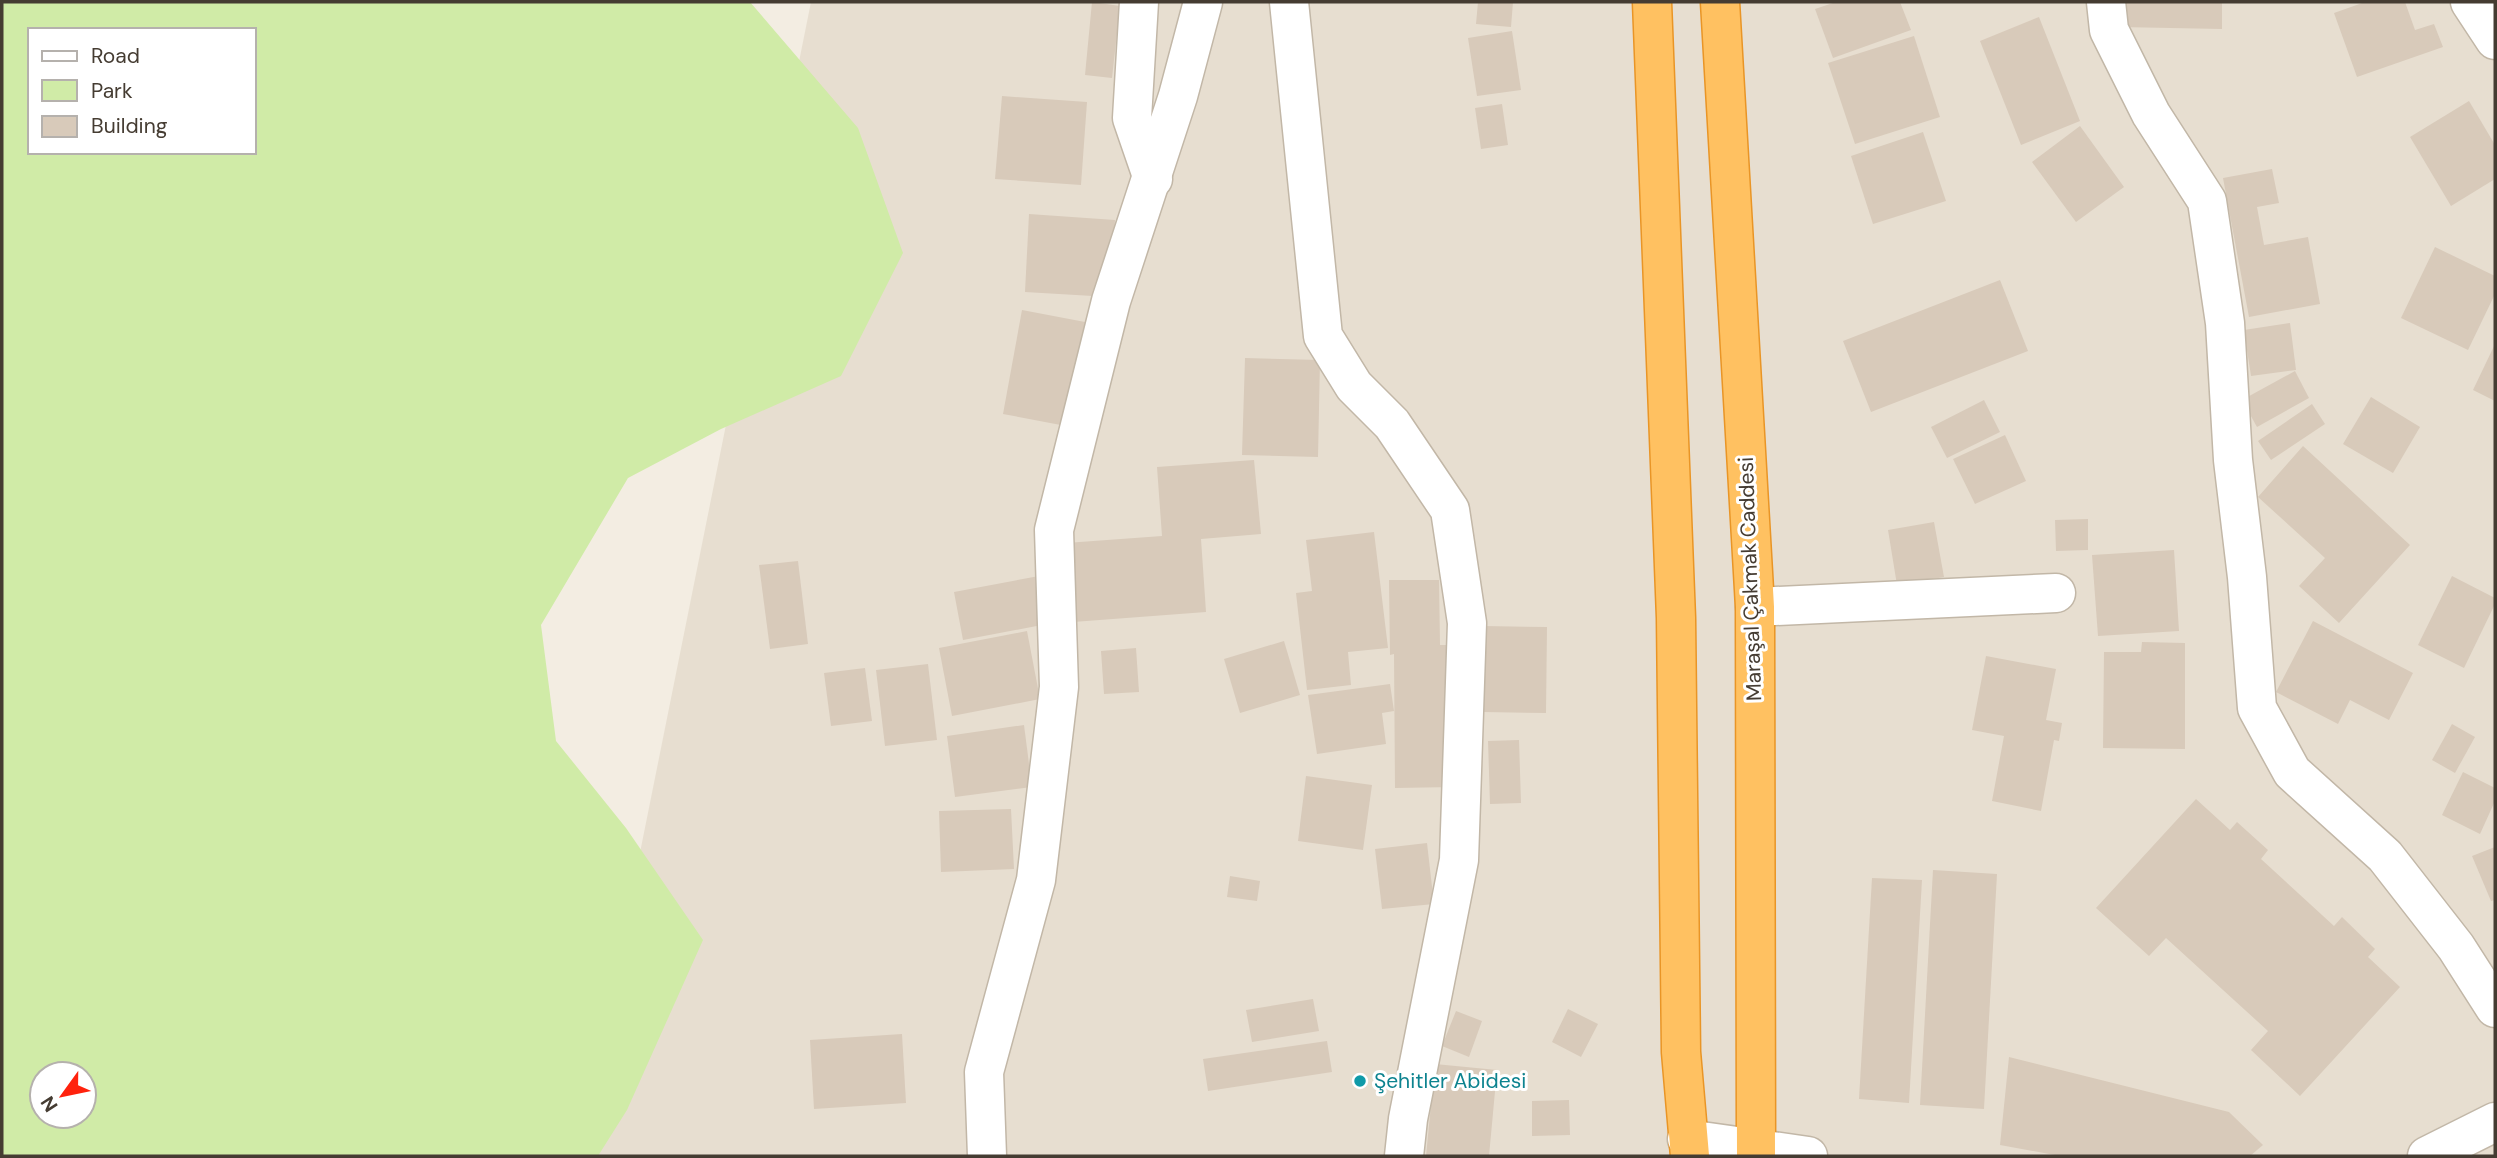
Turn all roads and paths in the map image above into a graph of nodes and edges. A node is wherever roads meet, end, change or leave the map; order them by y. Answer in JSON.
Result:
{"nodes":[{"id":1,"x":1139,"y":2,"type":"edge"},
{"id":2,"x":1203,"y":2,"type":"edge"},
{"id":3,"x":1289,"y":2,"type":"edge"},
{"id":4,"x":1653,"y":2,"type":"edge"},
{"id":5,"x":1720,"y":2,"type":"edge"},
{"id":6,"x":2106,"y":2,"type":"edge"},
{"id":7,"x":2470,"y":2,"type":"edge"},
{"id":8,"x":2495,"y":40,"type":"edge"},
{"id":9,"x":1153,"y":179,"type":"junction"},
{"id":10,"x":2056,"y":593,"type":"dead end"},
{"id":11,"x":1755,"y":607,"type":"junction"},
{"id":12,"x":2495,"y":1008,"type":"edge"},
{"id":13,"x":2495,"y":1122,"type":"edge"},
{"id":14,"x":1688,"y":1148,"type":"edge"},
{"id":15,"x":1756,"y":1152,"type":"edge"},
{"id":16,"x":986,"y":1156,"type":"edge"},
{"id":17,"x":1404,"y":1156,"type":"edge"},
{"id":18,"x":1808,"y":1156,"type":"edge"},
{"id":19,"x":2427,"y":1156,"type":"edge"}],
"edges":[{"from":1,"to":9,"type":"street"},
{"from":2,"to":9,"type":"street"},
{"from":3,"to":17,"type":"street"},
{"from":4,"to":14,"type":"highway"},
{"from":5,"to":11,"type":"highway","name":"Maraşal Çakmak Caddesi"},
{"from":6,"to":12,"type":"street"},
{"from":7,"to":8,"type":"street"},
{"from":9,"to":16,"type":"street"},
{"from":10,"to":11,"type":"street"},
{"from":11,"to":15,"type":"highway","name":"Maraşal Çakmak Caddesi"},
{"from":13,"to":19,"type":"street"},
{"from":14,"to":15,"type":"street"},
{"from":15,"to":18,"type":"street"}]}
